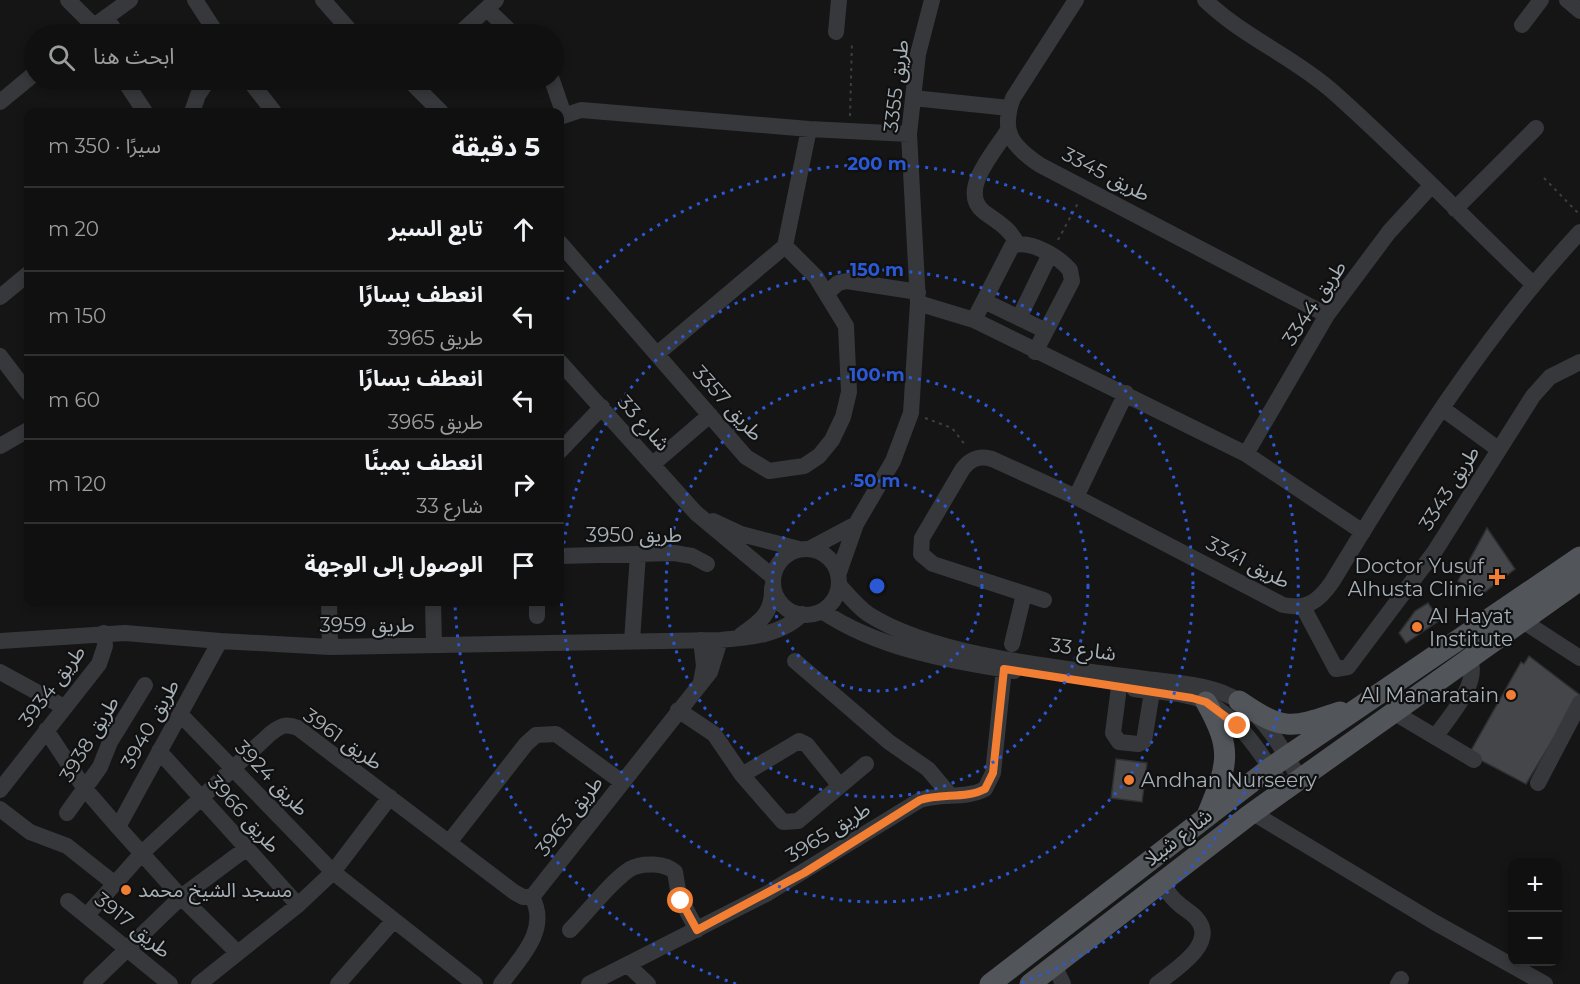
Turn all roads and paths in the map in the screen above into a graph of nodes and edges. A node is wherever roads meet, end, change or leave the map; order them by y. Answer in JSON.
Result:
{"nodes":[{"id":1,"x":68,"y":0,"type":"edge"},
{"id":2,"x":130,"y":0,"type":"edge"},
{"id":3,"x":195,"y":0,"type":"edge"},
{"id":4,"x":323,"y":0,"type":"edge"},
{"id":5,"x":839,"y":0,"type":"edge"},
{"id":6,"x":932,"y":0,"type":"edge"},
{"id":7,"x":1076,"y":0,"type":"edge"},
{"id":8,"x":1205,"y":0,"type":"edge"},
{"id":9,"x":1541,"y":0,"type":"edge"},
{"id":10,"x":1567,"y":0,"type":"edge"},
{"id":11,"x":491,"y":4,"type":"edge"},
{"id":12,"x":1580,"y":11,"type":"edge"},
{"id":13,"x":92,"y":24,"type":"edge"},
{"id":14,"x":97,"y":24,"type":"edge"},
{"id":15,"x":211,"y":24,"type":"edge"},
{"id":16,"x":344,"y":24,"type":"edge"},
{"id":17,"x":470,"y":24,"type":"edge"},
{"id":18,"x":506,"y":24,"type":"edge"},
{"id":19,"x":1522,"y":25,"type":"dead end"},
{"id":20,"x":836,"y":32,"type":"dead end"},
{"id":21,"x":852,"y":41,"type":"dead end"},
{"id":22,"x":24,"y":82,"type":"edge"},
{"id":23,"x":131,"y":90,"type":"edge"},
{"id":24,"x":201,"y":90,"type":"edge"},
{"id":25,"x":257,"y":90,"type":"edge"},
{"id":26,"x":417,"y":90,"type":"edge"},
{"id":27,"x":555,"y":90,"type":"edge"},
{"id":28,"x":913,"y":98,"type":"junction"},
{"id":29,"x":1,"y":99,"type":"edge"},
{"id":30,"x":142,"y":108,"type":"edge"},
{"id":31,"x":193,"y":108,"type":"edge"},
{"id":32,"x":271,"y":108,"type":"edge"},
{"id":33,"x":437,"y":108,"type":"edge"},
{"id":34,"x":561,"y":108,"type":"edge"},
{"id":35,"x":1009,"y":108,"type":"junction"},
{"id":36,"x":564,"y":116,"type":"edge"},
{"id":37,"x":1536,"y":128,"type":"dead end"},
{"id":38,"x":809,"y":129,"type":"junction"},
{"id":39,"x":1008,"y":130,"type":"junction"},
{"id":40,"x":849,"y":131,"type":"junction"},
{"id":41,"x":909,"y":134,"type":"junction"},
{"id":42,"x":1544,"y":178,"type":"dead end"},
{"id":43,"x":1431,"y":186,"type":"junction"},
{"id":44,"x":1087,"y":187,"type":"junction"},
{"id":45,"x":1455,"y":209,"type":"junction"},
{"id":46,"x":1580,"y":215,"type":"edge"},
{"id":47,"x":1580,"y":232,"type":"edge"},
{"id":48,"x":1017,"y":244,"type":"junction"},
{"id":49,"x":785,"y":246,"type":"junction"},
{"id":50,"x":564,"y":248,"type":"edge"},
{"id":51,"x":1050,"y":254,"type":"junction"},
{"id":52,"x":24,"y":277,"type":"edge"},
{"id":53,"x":1532,"y":283,"type":"junction"},
{"id":54,"x":827,"y":293,"type":"junction"},
{"id":55,"x":0,"y":297,"type":"edge"},
{"id":56,"x":918,"y":298,"type":"junction"},
{"id":57,"x":984,"y":301,"type":"junction"},
{"id":58,"x":1327,"y":315,"type":"junction"},
{"id":59,"x":1019,"y":318,"type":"junction"},
{"id":60,"x":974,"y":320,"type":"junction"},
{"id":61,"x":1046,"y":332,"type":"junction"},
{"id":62,"x":1035,"y":352,"type":"junction"},
{"id":63,"x":657,"y":354,"type":"junction"},
{"id":64,"x":0,"y":356,"type":"edge"},
{"id":65,"x":1580,"y":362,"type":"edge"},
{"id":66,"x":564,"y":366,"type":"edge"},
{"id":67,"x":24,"y":388,"type":"edge"},
{"id":68,"x":1126,"y":393,"type":"junction"},
{"id":69,"x":602,"y":407,"type":"junction"},
{"id":70,"x":1443,"y":409,"type":"junction"},
{"id":71,"x":911,"y":414,"type":"junction"},
{"id":72,"x":710,"y":415,"type":"junction"},
{"id":73,"x":24,"y":432,"type":"edge"},
{"id":74,"x":0,"y":446,"type":"edge"},
{"id":75,"x":564,"y":447,"type":"edge"},
{"id":76,"x":1498,"y":449,"type":"junction"},
{"id":77,"x":1246,"y":454,"type":"junction"},
{"id":78,"x":974,"y":459,"type":"junction"},
{"id":79,"x":653,"y":465,"type":"junction"},
{"id":80,"x":1076,"y":497,"type":"junction"},
{"id":81,"x":696,"y":513,"type":"junction"},
{"id":82,"x":856,"y":524,"type":"junction"},
{"id":83,"x":1363,"y":531,"type":"junction"},
{"id":84,"x":804,"y":549,"type":"junction"},
{"id":85,"x":638,"y":554,"type":"junction"},
{"id":86,"x":564,"y":556,"type":"edge"},
{"id":87,"x":1580,"y":557,"type":"edge"},
{"id":88,"x":707,"y":564,"type":"dead end"},
{"id":89,"x":838,"y":580,"type":"junction"},
{"id":90,"x":1580,"y":580,"type":"edge"},
{"id":91,"x":772,"y":583,"type":"junction"},
{"id":92,"x":1024,"y":594,"type":"junction"},
{"id":93,"x":1044,"y":600,"type":"dead end"},
{"id":94,"x":329,"y":606,"type":"edge"},
{"id":95,"x":433,"y":606,"type":"edge"},
{"id":96,"x":1303,"y":607,"type":"junction"},
{"id":97,"x":822,"y":610,"type":"junction"},
{"id":98,"x":802,"y":614,"type":"junction"},
{"id":99,"x":1523,"y":621,"type":"junction"},
{"id":100,"x":105,"y":633,"type":"junction"},
{"id":101,"x":701,"y":640,"type":"junction"},
{"id":102,"x":728,"y":640,"type":"junction"},
{"id":103,"x":0,"y":641,"type":"edge"},
{"id":104,"x":220,"y":641,"type":"junction"},
{"id":105,"x":632,"y":641,"type":"junction"},
{"id":106,"x":1012,"y":644,"type":"dead end"},
{"id":107,"x":434,"y":645,"type":"junction"},
{"id":108,"x":330,"y":646,"type":"junction"},
{"id":109,"x":1580,"y":658,"type":"edge"},
{"id":110,"x":1470,"y":659,"type":"junction"},
{"id":111,"x":795,"y":661,"type":"dead end"},
{"id":112,"x":1004,"y":669,"type":"junction"},
{"id":113,"x":0,"y":672,"type":"edge"},
{"id":114,"x":700,"y":682,"type":"junction"},
{"id":115,"x":145,"y":686,"type":"dead end"},
{"id":116,"x":1119,"y":687,"type":"junction"},
{"id":117,"x":1152,"y":692,"type":"junction"},
{"id":118,"x":1239,"y":701,"type":"junction"},
{"id":119,"x":1206,"y":702,"type":"junction"},
{"id":120,"x":1366,"y":703,"type":"junction"},
{"id":121,"x":1580,"y":703,"type":"edge"},
{"id":122,"x":64,"y":707,"type":"junction"},
{"id":123,"x":678,"y":710,"type":"junction"},
{"id":124,"x":1395,"y":713,"type":"junction"},
{"id":125,"x":180,"y":714,"type":"junction"},
{"id":126,"x":46,"y":730,"type":"junction"},
{"id":127,"x":1435,"y":737,"type":"junction"},
{"id":128,"x":159,"y":751,"type":"junction"},
{"id":129,"x":1474,"y":760,"type":"dead end"},
{"id":130,"x":1278,"y":762,"type":"junction"},
{"id":131,"x":866,"y":764,"type":"dead end"},
{"id":132,"x":232,"y":768,"type":"junction"},
{"id":133,"x":742,"y":775,"type":"junction"},
{"id":134,"x":622,"y":782,"type":"junction"},
{"id":135,"x":1538,"y":783,"type":"dead end"},
{"id":136,"x":1292,"y":785,"type":"junction"},
{"id":137,"x":840,"y":786,"type":"junction"},
{"id":138,"x":86,"y":789,"type":"junction"},
{"id":139,"x":0,"y":790,"type":"edge"},
{"id":140,"x":949,"y":794,"type":"junction"},
{"id":141,"x":390,"y":797,"type":"junction"},
{"id":142,"x":201,"y":798,"type":"junction"},
{"id":143,"x":0,"y":809,"type":"edge"},
{"id":144,"x":66,"y":813,"type":"dead end"},
{"id":145,"x":1208,"y":813,"type":"junction"},
{"id":146,"x":1253,"y":813,"type":"junction"},
{"id":147,"x":118,"y":827,"type":"junction"},
{"id":148,"x":450,"y":841,"type":"junction"},
{"id":149,"x":247,"y":848,"type":"junction"},
{"id":150,"x":143,"y":852,"type":"junction"},
{"id":151,"x":333,"y":872,"type":"junction"},
{"id":152,"x":1161,"y":882,"type":"junction"},
{"id":153,"x":115,"y":884,"type":"junction"},
{"id":154,"x":181,"y":897,"type":"junction"},
{"id":155,"x":532,"y":897,"type":"junction"},
{"id":156,"x":68,"y":901,"type":"dead end"},
{"id":157,"x":298,"y":905,"type":"junction"},
{"id":158,"x":87,"y":915,"type":"junction"},
{"id":159,"x":394,"y":920,"type":"junction"},
{"id":160,"x":570,"y":930,"type":"dead end"},
{"id":161,"x":697,"y":930,"type":"junction"},
{"id":162,"x":128,"y":947,"type":"junction"},
{"id":163,"x":237,"y":952,"type":"junction"},
{"id":164,"x":628,"y":965,"type":"junction"},
{"id":165,"x":1058,"y":975,"type":"edge"},
{"id":166,"x":92,"y":984,"type":"edge"},
{"id":167,"x":170,"y":984,"type":"edge"},
{"id":168,"x":199,"y":984,"type":"edge"},
{"id":169,"x":338,"y":984,"type":"edge"},
{"id":170,"x":475,"y":984,"type":"edge"},
{"id":171,"x":501,"y":984,"type":"edge"},
{"id":172,"x":589,"y":984,"type":"edge"},
{"id":173,"x":648,"y":984,"type":"edge"},
{"id":174,"x":990,"y":984,"type":"edge"},
{"id":175,"x":1030,"y":984,"type":"edge"},
{"id":176,"x":1157,"y":984,"type":"edge"},
{"id":177,"x":1545,"y":984,"type":"edge"}],
"edges":[{"from":1,"to":13,"type":"street"},
{"from":2,"to":14,"type":"street"},
{"from":3,"to":15,"type":"street"},
{"from":4,"to":16,"type":"street"},
{"from":5,"to":20,"type":"street"},
{"from":6,"to":28,"type":"street","name":"طريق 3355"},
{"from":7,"to":35,"type":"street"},
{"from":8,"to":43,"type":"street"},
{"from":9,"to":19,"type":"street"},
{"from":10,"to":12,"type":"street"},
{"from":11,"to":17,"type":"street"},
{"from":11,"to":18,"type":"street"},
{"from":21,"to":40,"type":"path"},
{"from":22,"to":29,"type":"street"},
{"from":23,"to":30,"type":"street"},
{"from":24,"to":31,"type":"street"},
{"from":25,"to":32,"type":"street"},
{"from":26,"to":33,"type":"street"},
{"from":27,"to":34,"type":"street"},
{"from":28,"to":35,"type":"street"},
{"from":28,"to":41,"type":"street","name":"طريق 3355"},
{"from":35,"to":39,"type":"street"},
{"from":36,"to":38,"type":"street"},
{"from":37,"to":45,"type":"street"},
{"from":38,"to":40,"type":"street"},
{"from":38,"to":49,"type":"street"},
{"from":39,"to":44,"type":"street","name":"طريق 3345"},
{"from":39,"to":48,"type":"street"},
{"from":40,"to":41,"type":"street"},
{"from":41,"to":56,"type":"street","name":"طريق 3355"},
{"from":42,"to":46,"type":"path"},
{"from":43,"to":45,"type":"street"},
{"from":43,"to":58,"type":"street","name":"طريق 3344"},
{"from":44,"to":51,"type":"path"},
{"from":44,"to":58,"type":"street","name":"طريق 3345"},
{"from":45,"to":53,"type":"street"},
{"from":47,"to":53,"type":"street","name":"طريق 3341"},
{"from":48,"to":51,"type":"street"},
{"from":48,"to":57,"type":"street"},
{"from":49,"to":54,"type":"street","name":"طريق 3357"},
{"from":49,"to":63,"type":"street"},
{"from":50,"to":63,"type":"street","name":"طريق 3357"},
{"from":51,"to":59,"type":"street"},
{"from":51,"to":61,"type":"street"},
{"from":52,"to":55,"type":"street"},
{"from":53,"to":70,"type":"street","name":"طريق 3341"},
{"from":54,"to":56,"type":"street"},
{"from":54,"to":72,"type":"street","name":"طريق 3357"},
{"from":56,"to":60,"type":"street"},
{"from":56,"to":71,"type":"street","name":"طريق 3355"},
{"from":57,"to":59,"type":"street"},
{"from":57,"to":60,"type":"street"},
{"from":58,"to":77,"type":"street","name":"طريق 3344"},
{"from":59,"to":61,"type":"street"},
{"from":60,"to":62,"type":"street"},
{"from":61,"to":62,"type":"street"},
{"from":62,"to":68,"type":"street"},
{"from":63,"to":72,"type":"street","name":"طريق 3357"},
{"from":64,"to":67,"type":"street"},
{"from":65,"to":76,"type":"street","name":"طريق 3343"},
{"from":66,"to":69,"type":"street","name":"شارع 33"},
{"from":68,"to":77,"type":"street"},
{"from":68,"to":80,"type":"street"},
{"from":69,"to":75,"type":"street"},
{"from":69,"to":79,"type":"street","name":"شارع 33"},
{"from":70,"to":76,"type":"street"},
{"from":70,"to":83,"type":"street","name":"طريق 3341"},
{"from":71,"to":78,"type":"path"},
{"from":71,"to":82,"type":"street","name":"طريق 3355"},
{"from":72,"to":79,"type":"street"},
{"from":73,"to":74,"type":"street"},
{"from":76,"to":96,"type":"street","name":"طريق 3343"},
{"from":77,"to":83,"type":"street"},
{"from":78,"to":80,"type":"street","name":"طريق 3341"},
{"from":78,"to":92,"type":"street"},
{"from":79,"to":81,"type":"street","name":"شارع 33"},
{"from":80,"to":96,"type":"street","name":"طريق 3341"},
{"from":81,"to":84,"type":"street","name":"شارع 33"},
{"from":81,"to":91,"type":"street","name":"شارع 33"},
{"from":82,"to":84,"type":"street"},
{"from":82,"to":89,"type":"street","name":"طريق 3355"},
{"from":83,"to":96,"type":"street","name":"طريق 3341"},
{"from":84,"to":89,"type":"street"},
{"from":84,"to":91,"type":"street"},
{"from":85,"to":86,"type":"street","name":"طريق 3950"},
{"from":85,"to":88,"type":"street","name":"طريق 3950"},
{"from":85,"to":105,"type":"street"},
{"from":87,"to":120,"type":"main road","name":"شارع شيلا"},
{"from":89,"to":97,"type":"street"},
{"from":89,"to":118,"type":"street","name":"شارع 33"},
{"from":90,"to":99,"type":"main road","name":"شارع شيلا"},
{"from":91,"to":98,"type":"street"},
{"from":91,"to":102,"type":"street"},
{"from":92,"to":93,"type":"street"},
{"from":92,"to":106,"type":"street"},
{"from":94,"to":108,"type":"street"},
{"from":95,"to":107,"type":"street"},
{"from":97,"to":98,"type":"street"},
{"from":97,"to":112,"type":"street","name":"شارع 33"},
{"from":98,"to":102,"type":"street","name":"طريق 3959"},
{"from":99,"to":109,"type":"street"},
{"from":99,"to":110,"type":"main road","name":"شارع شيلا"},
{"from":100,"to":103,"type":"street","name":"طريق 3959"},
{"from":100,"to":104,"type":"street","name":"طريق 3959"},
{"from":100,"to":122,"type":"street","name":"طريق 3934"},
{"from":101,"to":102,"type":"street","name":"طريق 3959"},
{"from":101,"to":105,"type":"street","name":"طريق 3959"},
{"from":101,"to":114,"type":"street"},
{"from":102,"to":114,"type":"street","name":"طريق 3963"},
{"from":104,"to":108,"type":"street","name":"طريق 3959"},
{"from":104,"to":125,"type":"street","name":"طريق 3940"},
{"from":105,"to":107,"type":"street","name":"طريق 3959"},
{"from":107,"to":108,"type":"street","name":"طريق 3959"},
{"from":110,"to":124,"type":"main road","name":"شارع شيلا"},
{"from":110,"to":127,"type":"street"},
{"from":111,"to":140,"type":"street"},
{"from":112,"to":116,"type":"street","name":"شارع 33"},
{"from":112,"to":140,"type":"street","name":"طريق 3965"},
{"from":113,"to":122,"type":"street"},
{"from":114,"to":123,"type":"street","name":"طريق 3963"},
{"from":115,"to":138,"type":"street","name":"طريق 3938"},
{"from":116,"to":117,"type":"street","name":"شارع 33"},
{"from":116,"to":117,"type":"street"},
{"from":117,"to":119,"type":"street","name":"شارع 33"},
{"from":118,"to":120,"type":"main road"},
{"from":118,"to":130,"type":"street","name":"شارع 33"},
{"from":119,"to":130,"type":"street","name":"شارع 33"},
{"from":119,"to":145,"type":"main road"},
{"from":120,"to":130,"type":"main road","name":"شارع شيلا"},
{"from":121,"to":135,"type":"street"},
{"from":122,"to":126,"type":"street","name":"طريق 3934"},
{"from":123,"to":133,"type":"street"},
{"from":123,"to":134,"type":"street","name":"طريق 3963"},
{"from":124,"to":127,"type":"street"},
{"from":124,"to":136,"type":"main road","name":"شارع شيلا"},
{"from":125,"to":128,"type":"street","name":"طريق 3940"},
{"from":125,"to":132,"type":"street","name":"طريق 3924"},
{"from":126,"to":138,"type":"street"},
{"from":126,"to":139,"type":"street","name":"طريق 3934"},
{"from":127,"to":129,"type":"street"},
{"from":128,"to":142,"type":"street","name":"طريق 3966"},
{"from":128,"to":147,"type":"street","name":"طريق 3940"},
{"from":130,"to":136,"type":"street","name":"شارع 33"},
{"from":130,"to":145,"type":"main road","name":"شارع شيلا"},
{"from":131,"to":137,"type":"street"},
{"from":132,"to":141,"type":"street","name":"طريق 3961"},
{"from":132,"to":142,"type":"street","name":"طريق 3961"},
{"from":132,"to":151,"type":"street","name":"طريق 3924"},
{"from":133,"to":137,"type":"street"},
{"from":133,"to":137,"type":"street"},
{"from":134,"to":148,"type":"street"},
{"from":134,"to":155,"type":"street","name":"طريق 3963"},
{"from":136,"to":146,"type":"main road","name":"شارع شيلا"},
{"from":138,"to":144,"type":"street","name":"طريق 3938"},
{"from":138,"to":147,"type":"street"},
{"from":140,"to":161,"type":"street","name":"طريق 3965"},
{"from":141,"to":148,"type":"street","name":"طريق 3961"},
{"from":141,"to":151,"type":"street"},
{"from":142,"to":149,"type":"street","name":"طريق 3966"},
{"from":142,"to":150,"type":"street","name":"طريق 3961"},
{"from":143,"to":153,"type":"street"},
{"from":145,"to":174,"type":"main road","name":"شارع شيلا"},
{"from":146,"to":152,"type":"main road","name":"شارع شيلا"},
{"from":146,"to":177,"type":"street"},
{"from":147,"to":150,"type":"street"},
{"from":148,"to":155,"type":"street","name":"طريق 3961"},
{"from":149,"to":154,"type":"street"},
{"from":149,"to":157,"type":"street","name":"طريق 3966"},
{"from":150,"to":153,"type":"street","name":"طريق 3961"},
{"from":150,"to":154,"type":"street"},
{"from":151,"to":157,"type":"street"},
{"from":151,"to":159,"type":"street"},
{"from":152,"to":165,"type":"main road","name":"شارع شيلا"},
{"from":152,"to":176,"type":"street"},
{"from":153,"to":158,"type":"street","name":"طريق 3961"},
{"from":154,"to":162,"type":"street"},
{"from":154,"to":163,"type":"street"},
{"from":155,"to":171,"type":"street"},
{"from":156,"to":158,"type":"street","name":"طريق 3917"},
{"from":157,"to":163,"type":"street"},
{"from":158,"to":162,"type":"street","name":"طريق 3917"},
{"from":159,"to":169,"type":"street"},
{"from":159,"to":170,"type":"street"},
{"from":160,"to":161,"type":"street"},
{"from":161,"to":164,"type":"street","name":"طريق 3965"},
{"from":162,"to":166,"type":"street"},
{"from":162,"to":167,"type":"street","name":"طريق 3917"},
{"from":163,"to":168,"type":"street"},
{"from":164,"to":172,"type":"street","name":"طريق 3965"},
{"from":164,"to":173,"type":"street"},
{"from":165,"to":175,"type":"main road","name":"شارع شيلا"}]}
